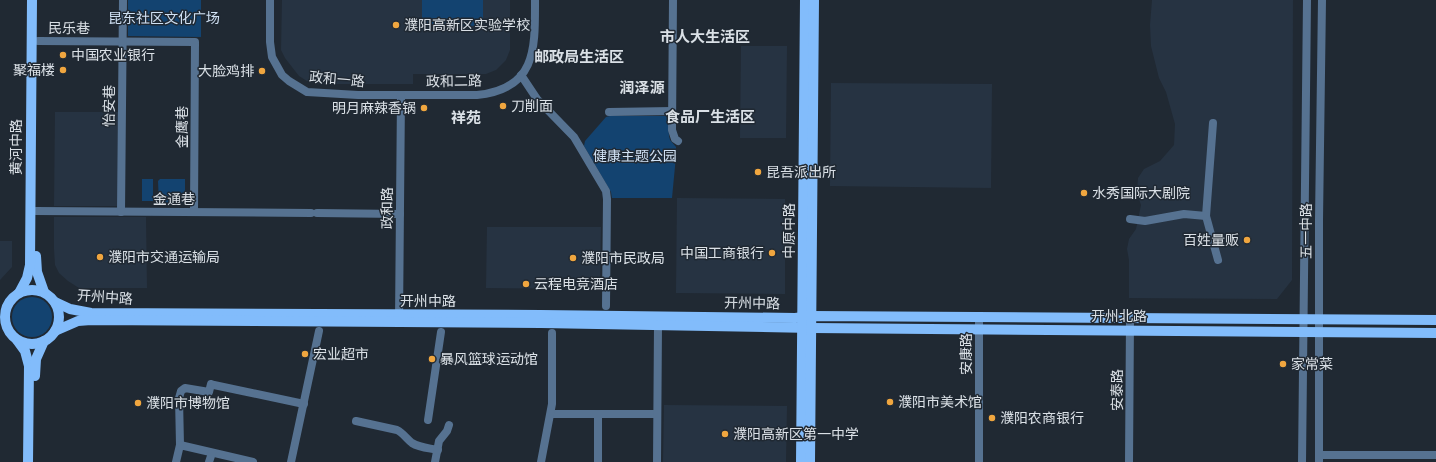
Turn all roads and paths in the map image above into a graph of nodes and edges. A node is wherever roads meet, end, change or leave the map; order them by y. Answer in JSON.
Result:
{"nodes":[{"id":1,"x":32,"y":0,"type":"edge"},
{"id":2,"x":38,"y":0,"type":"edge"},
{"id":3,"x":123,"y":0,"type":"edge"},
{"id":4,"x":270,"y":0,"type":"edge"},
{"id":5,"x":535,"y":0,"type":"edge"},
{"id":6,"x":673,"y":0,"type":"edge"},
{"id":7,"x":805,"y":0,"type":"edge"},
{"id":8,"x":814,"y":0,"type":"edge"},
{"id":9,"x":1307,"y":0,"type":"edge"},
{"id":10,"x":1322,"y":0,"type":"edge"},
{"id":11,"x":38,"y":41,"type":"junction"},
{"id":12,"x":123,"y":42,"type":"junction"},
{"id":13,"x":195,"y":42,"type":"joint"},
{"id":14,"x":521,"y":75,"type":"junction"},
{"id":15,"x":401,"y":95,"type":"junction"},
{"id":16,"x":672,"y":111,"type":"junction"},
{"id":17,"x":609,"y":112,"type":"dead end"},
{"id":18,"x":1213,"y":123,"type":"dead end"},
{"id":19,"x":678,"y":141,"type":"dead end"},
{"id":20,"x":36,"y":211,"type":"junction"},
{"id":21,"x":121,"y":212,"type":"junction"},
{"id":22,"x":194,"y":212,"type":"junction"},
{"id":23,"x":400,"y":214,"type":"junction"},
{"id":24,"x":1206,"y":216,"type":"junction"},
{"id":25,"x":1130,"y":220,"type":"dead end"},
{"id":26,"x":1218,"y":260,"type":"dead end"},
{"id":27,"x":19,"y":292,"type":"junction"},
{"id":28,"x":44,"y":292,"type":"junction"},
{"id":29,"x":55,"y":302,"type":"junction"},
{"id":30,"x":4,"y":304,"type":"edge"},
{"id":31,"x":606,"y":306,"type":"dead end"},
{"id":32,"x":807,"y":316,"type":"junction"},
{"id":33,"x":979,"y":317,"type":"junction"},
{"id":34,"x":399,"y":318,"type":"junction"},
{"id":35,"x":1130,"y":319,"type":"junction"},
{"id":36,"x":1303,"y":319,"type":"junction"},
{"id":37,"x":1319,"y":319,"type":"junction"},
{"id":38,"x":1436,"y":320,"type":"edge"},
{"id":39,"x":658,"y":325,"type":"junction"},
{"id":40,"x":4,"y":328,"type":"edge"},
{"id":41,"x":807,"y":328,"type":"junction"},
{"id":42,"x":980,"y":328,"type":"junction"},
{"id":43,"x":1130,"y":330,"type":"junction"},
{"id":44,"x":55,"y":331,"type":"junction"},
{"id":45,"x":319,"y":331,"type":"dead end"},
{"id":46,"x":1303,"y":331,"type":"junction"},
{"id":47,"x":1319,"y":331,"type":"junction"},
{"id":48,"x":441,"y":332,"type":"dead end"},
{"id":49,"x":1436,"y":332,"type":"edge"},
{"id":50,"x":552,"y":333,"type":"dead end"},
{"id":51,"x":17,"y":340,"type":"junction"},
{"id":52,"x":44,"y":341,"type":"junction"},
{"id":53,"x":304,"y":404,"type":"junction"},
{"id":54,"x":551,"y":414,"type":"junction"},
{"id":55,"x":598,"y":414,"type":"junction"},
{"id":56,"x":658,"y":414,"type":"junction"},
{"id":57,"x":428,"y":420,"type":"dead end"},
{"id":58,"x":356,"y":421,"type":"dead end"},
{"id":59,"x":449,"y":424,"type":"dead end"},
{"id":60,"x":180,"y":445,"type":"junction"},
{"id":61,"x":438,"y":450,"type":"junction"},
{"id":62,"x":212,"y":452,"type":"junction"},
{"id":63,"x":1436,"y":455,"type":"edge"},
{"id":64,"x":1319,"y":458,"type":"edge"},
{"id":65,"x":28,"y":462,"type":"edge"},
{"id":66,"x":34,"y":462,"type":"edge"},
{"id":67,"x":176,"y":462,"type":"edge"},
{"id":68,"x":209,"y":462,"type":"edge"},
{"id":69,"x":253,"y":462,"type":"edge"},
{"id":70,"x":291,"y":462,"type":"edge"},
{"id":71,"x":435,"y":462,"type":"edge"},
{"id":72,"x":541,"y":462,"type":"edge"},
{"id":73,"x":598,"y":462,"type":"edge"},
{"id":74,"x":657,"y":462,"type":"edge"},
{"id":75,"x":801,"y":462,"type":"edge"},
{"id":76,"x":810,"y":462,"type":"edge"},
{"id":77,"x":979,"y":462,"type":"edge"},
{"id":78,"x":1129,"y":462,"type":"edge"},
{"id":79,"x":1302,"y":462,"type":"edge"}],
"edges":[{"from":1,"to":27,"type":"main road","name":"黄河中路"},
{"from":2,"to":11,"type":"main road","name":"黄河中路"},
{"from":3,"to":12,"type":"street","name":"怡安巷"},
{"from":4,"to":15,"type":"street","name":"政和一路"},
{"from":5,"to":14,"type":"street","name":"政和二路"},
{"from":6,"to":16,"type":"street"},
{"from":7,"to":32,"type":"main road","name":"中原中路"},
{"from":8,"to":32,"type":"main road","name":"中原中路"},
{"from":9,"to":36,"type":"street","name":"五一中路"},
{"from":10,"to":37,"type":"street","name":"五一中路"},
{"from":11,"to":12,"type":"street","name":"民乐巷"},
{"from":11,"to":20,"type":"main road","name":"黄河中路"},
{"from":12,"to":13,"type":"street","name":"民乐巷"},
{"from":12,"to":21,"type":"street","name":"怡安巷"},
{"from":13,"to":22,"type":"street","name":"金鹰巷"},
{"from":14,"to":15,"type":"street","name":"政和二路"},
{"from":14,"to":31,"type":"street"},
{"from":15,"to":23,"type":"street","name":"政和路"},
{"from":16,"to":17,"type":"street"},
{"from":16,"to":19,"type":"street"},
{"from":18,"to":24,"type":"street"},
{"from":20,"to":21,"type":"street","name":"金通巷"},
{"from":20,"to":28,"type":"main road","name":"黄河中路"},
{"from":21,"to":22,"type":"street","name":"金通巷"},
{"from":22,"to":23,"type":"street","name":"金通巷"},
{"from":23,"to":34,"type":"street","name":"政和路"},
{"from":24,"to":25,"type":"street"},
{"from":24,"to":26,"type":"street"},
{"from":27,"to":28,"type":"main road"},
{"from":27,"to":30,"type":"main road"},
{"from":28,"to":29,"type":"main road"},
{"from":29,"to":34,"type":"main road","name":"开州中路"},
{"from":29,"to":44,"type":"main road"},
{"from":30,"to":40,"type":"main road"},
{"from":32,"to":33,"type":"main road","name":"开州北路"},
{"from":32,"to":34,"type":"main road","name":"开州中路"},
{"from":32,"to":41,"type":"main road","name":"中原中路"},
{"from":33,"to":35,"type":"main road","name":"开州北路"},
{"from":33,"to":42,"type":"street","name":"安康路"},
{"from":34,"to":39,"type":"main road","name":"开州中路"},
{"from":34,"to":44,"type":"main road","name":"开州中路"},
{"from":35,"to":36,"type":"main road","name":"开州北路"},
{"from":35,"to":43,"type":"street","name":"安泰路"},
{"from":36,"to":37,"type":"main road","name":"开州北路"},
{"from":36,"to":46,"type":"street","name":"五一中路"},
{"from":37,"to":38,"type":"main road","name":"开州北路"},
{"from":37,"to":47,"type":"street","name":"五一中路"},
{"from":39,"to":41,"type":"main road","name":"开州中路"},
{"from":39,"to":56,"type":"street"},
{"from":40,"to":51,"type":"main road"},
{"from":41,"to":42,"type":"main road","name":"开州北路"},
{"from":41,"to":75,"type":"main road","name":"中原中路"},
{"from":41,"to":76,"type":"main road","name":"中原中路"},
{"from":42,"to":43,"type":"main road","name":"开州北路"},
{"from":42,"to":77,"type":"street","name":"安康路"},
{"from":43,"to":46,"type":"main road","name":"开州北路"},
{"from":43,"to":78,"type":"street","name":"安泰路"},
{"from":44,"to":52,"type":"main road"},
{"from":45,"to":53,"type":"street"},
{"from":46,"to":47,"type":"main road","name":"开州北路"},
{"from":46,"to":79,"type":"street","name":"五一中路"},
{"from":47,"to":49,"type":"main road","name":"开州北路"},
{"from":47,"to":64,"type":"street","name":"五一中路"},
{"from":48,"to":57,"type":"street"},
{"from":50,"to":54,"type":"street"},
{"from":51,"to":52,"type":"main road"},
{"from":51,"to":65,"type":"main road"},
{"from":52,"to":66,"type":"main road"},
{"from":53,"to":60,"type":"street"},
{"from":53,"to":70,"type":"street"},
{"from":54,"to":55,"type":"street"},
{"from":54,"to":72,"type":"street"},
{"from":55,"to":56,"type":"street"},
{"from":55,"to":73,"type":"street"},
{"from":56,"to":74,"type":"street"},
{"from":58,"to":61,"type":"street"},
{"from":59,"to":61,"type":"street"},
{"from":60,"to":62,"type":"street"},
{"from":60,"to":67,"type":"street"},
{"from":61,"to":71,"type":"street"},
{"from":62,"to":68,"type":"street"},
{"from":62,"to":69,"type":"street"},
{"from":63,"to":64,"type":"street"}]}
